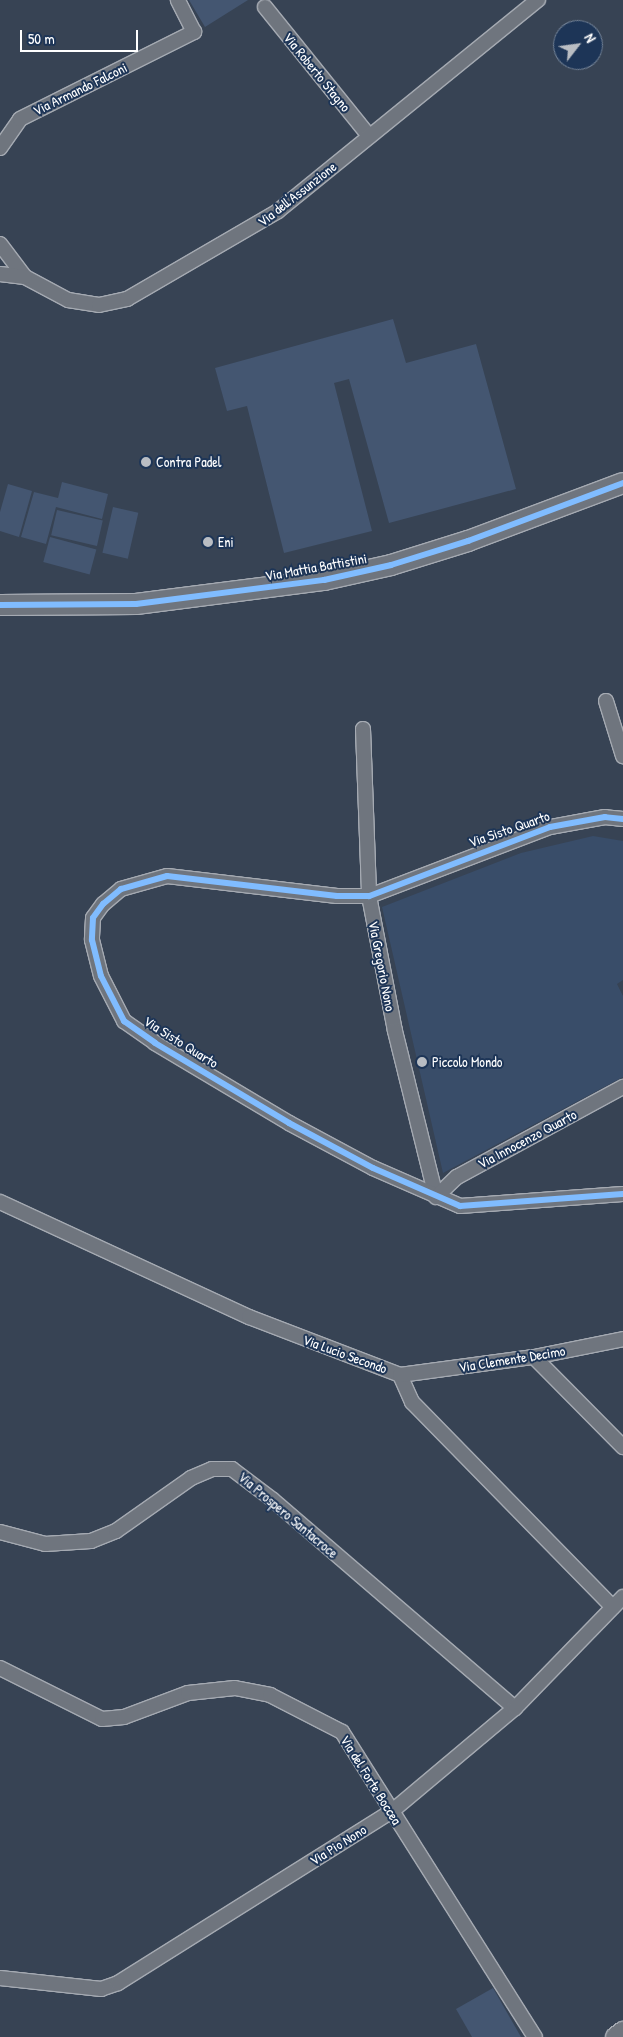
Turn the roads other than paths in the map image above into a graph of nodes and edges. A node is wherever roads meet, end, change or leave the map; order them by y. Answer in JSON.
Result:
{"nodes":[{"id":1,"x":178,"y":0,"type":"edge"},
{"id":2,"x":538,"y":0,"type":"edge"},
{"id":3,"x":265,"y":7,"type":"dead end"},
{"id":4,"x":369,"y":136,"type":"junction"},
{"id":5,"x":0,"y":148,"type":"edge"},
{"id":6,"x":0,"y":244,"type":"edge"},
{"id":7,"x":0,"y":274,"type":"edge"},
{"id":8,"x":25,"y":277,"type":"junction"},
{"id":9,"x":623,"y":483,"type":"edge"},
{"id":10,"x":0,"y":605,"type":"edge"},
{"id":11,"x":606,"y":702,"type":"dead end"},
{"id":12,"x":363,"y":729,"type":"dead end"},
{"id":13,"x":623,"y":756,"type":"edge"},
{"id":14,"x":623,"y":820,"type":"edge"},
{"id":15,"x":369,"y":896,"type":"junction"},
{"id":16,"x":623,"y":1087,"type":"edge"},
{"id":17,"x":623,"y":1194,"type":"edge"},
{"id":18,"x":436,"y":1197,"type":"junction"},
{"id":19,"x":0,"y":1202,"type":"edge"},
{"id":20,"x":623,"y":1339,"type":"edge"},
{"id":21,"x":534,"y":1358,"type":"junction"},
{"id":22,"x":400,"y":1375,"type":"junction"},
{"id":23,"x":623,"y":1447,"type":"edge"},
{"id":24,"x":0,"y":1532,"type":"edge"},
{"id":25,"x":623,"y":1597,"type":"edge"},
{"id":26,"x":613,"y":1608,"type":"junction"},
{"id":27,"x":0,"y":1668,"type":"edge"},
{"id":28,"x":515,"y":1708,"type":"junction"},
{"id":29,"x":391,"y":1812,"type":"junction"},
{"id":30,"x":0,"y":1978,"type":"edge"},
{"id":31,"x":623,"y":2032,"type":"edge"},
{"id":32,"x":535,"y":2037,"type":"edge"},
{"id":33,"x":616,"y":2037,"type":"edge"}],
"edges":[{"from":1,"to":5,"type":"street","name":"Via Armando Falconi"},
{"from":2,"to":4,"type":"street","name":"Via dell'Assunzione"},
{"from":3,"to":4,"type":"street","name":"Via Roberto Stagno"},
{"from":4,"to":8,"type":"street","name":"Via dell'Assunzione"},
{"from":6,"to":8,"type":"street","name":"Via dell'Assunzione"},
{"from":7,"to":8,"type":"street","name":"Via dell'Assunzione"},
{"from":9,"to":10,"type":"main road","name":"Via Mattia Battistini"},
{"from":11,"to":13,"type":"street"},
{"from":12,"to":15,"type":"street","name":"Via Gregorio Nono"},
{"from":14,"to":15,"type":"street","name":"Via Sisto Quarto"},
{"from":15,"to":18,"type":"street","name":"Via Gregorio Nono"},
{"from":15,"to":18,"type":"street","name":"Via Sisto Quarto"},
{"from":16,"to":18,"type":"street","name":"Via Innocenzo Quarto"},
{"from":17,"to":18,"type":"street","name":"Via Sisto Quarto"},
{"from":19,"to":22,"type":"street","name":"Via Lucio Secondo"},
{"from":20,"to":21,"type":"street","name":"Via Clemente Decimo"},
{"from":21,"to":22,"type":"street","name":"Via Clemente Decimo"},
{"from":21,"to":23,"type":"street"},
{"from":22,"to":26,"type":"street","name":"Via Lucio Secondo"},
{"from":24,"to":28,"type":"street","name":"Via Prospero Santacroce"},
{"from":25,"to":26,"type":"street","name":"Via Pio Nono"},
{"from":26,"to":28,"type":"street","name":"Via Pio Nono"},
{"from":27,"to":29,"type":"street","name":"Via del Forte Boccea"},
{"from":28,"to":29,"type":"street","name":"Via Pio Nono"},
{"from":29,"to":30,"type":"street","name":"Via Pio Nono"},
{"from":29,"to":32,"type":"street","name":"Via del Forte Boccea"},
{"from":31,"to":33,"type":"main road"}]}
